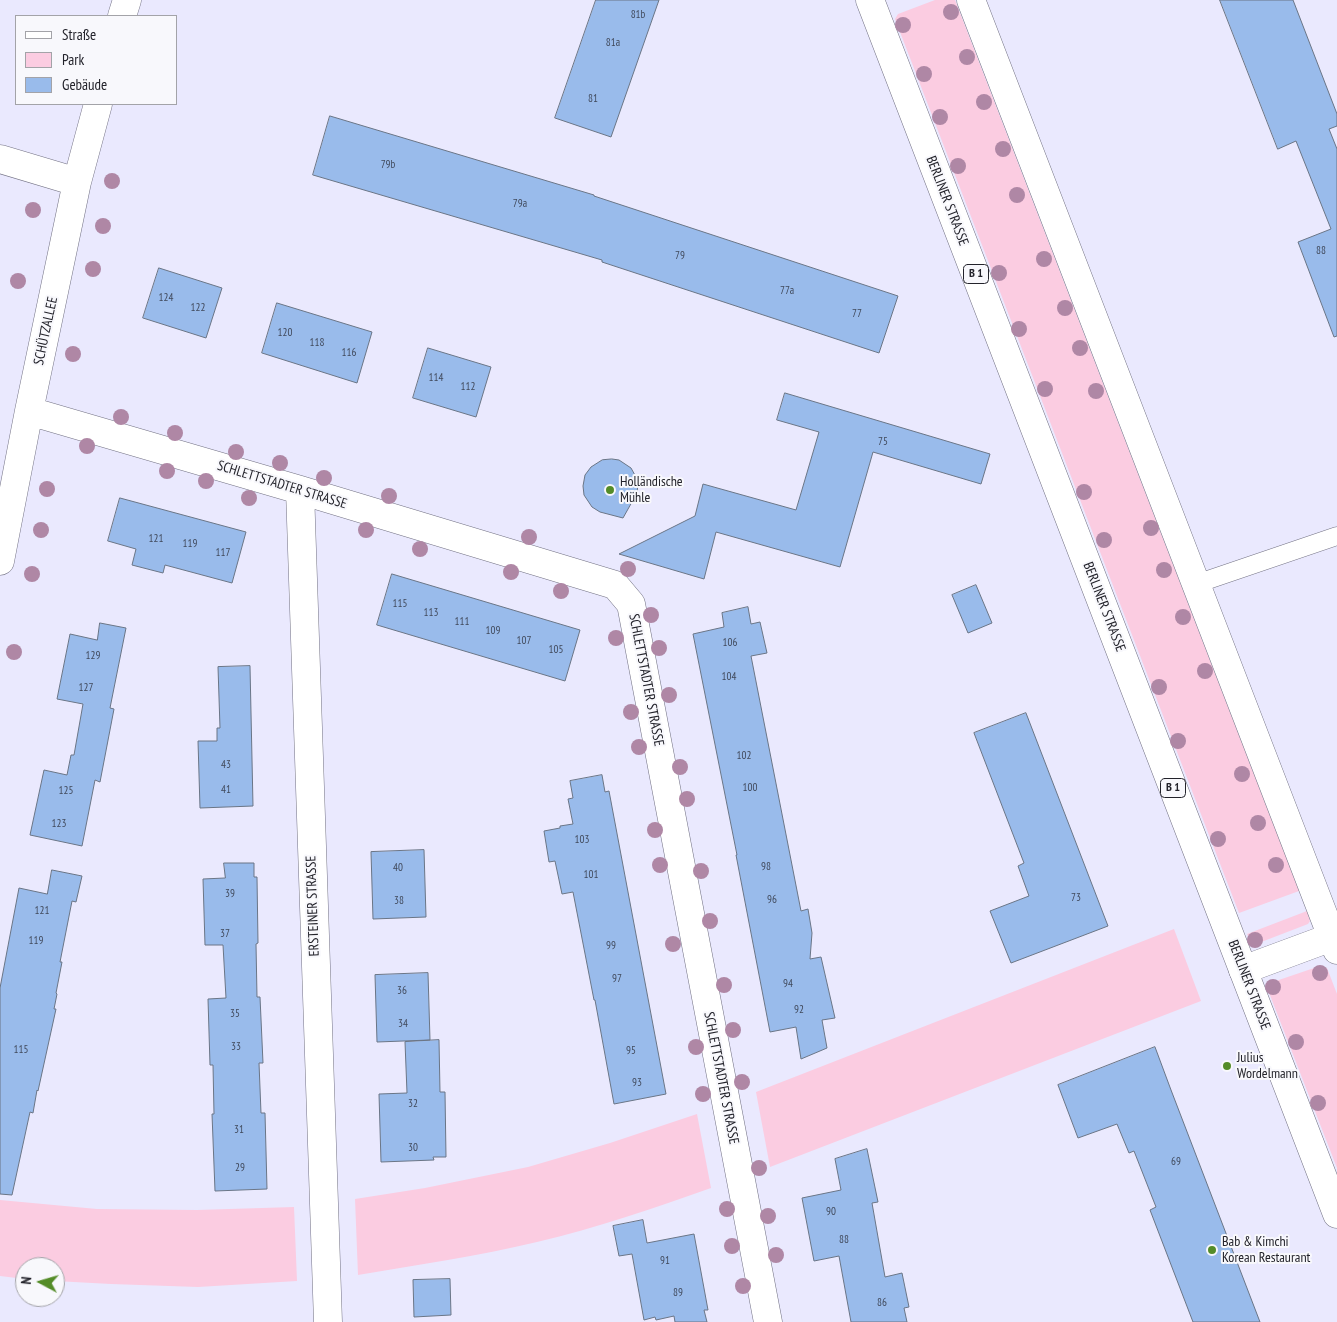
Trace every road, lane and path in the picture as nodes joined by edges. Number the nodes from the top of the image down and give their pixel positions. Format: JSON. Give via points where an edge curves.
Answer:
{"nodes":[{"id":1,"x":127,"y":0,"type":"edge"},
{"id":2,"x":870,"y":0,"type":"edge"},
{"id":3,"x":971,"y":0,"type":"edge"},
{"id":4,"x":122,"y":15,"type":"edge"},
{"id":5,"x":98,"y":105,"type":"edge"},
{"id":6,"x":0,"y":159,"type":"edge"},
{"id":7,"x":77,"y":182,"type":"junction"},
{"id":8,"x":29,"y":411,"type":"junction"},
{"id":9,"x":300,"y":490,"type":"junction"},
{"id":10,"x":1337,"y":536,"type":"edge"},
{"id":11,"x":0,"y":560,"type":"edge"},
{"id":12,"x":1196,"y":584,"type":"junction"},
{"id":13,"x":1334,"y":944,"type":"edge"},
{"id":14,"x":1243,"y":970,"type":"junction"},
{"id":15,"x":1337,"y":1214,"type":"edge"},
{"id":16,"x":328,"y":1322,"type":"edge"},
{"id":17,"x":768,"y":1322,"type":"edge"}],
"edges":[{"from":1,"to":4,"type":"street"},
{"from":2,"to":14,"type":"street","name":"BERLINER STRASSE","number":"B 1"},
{"from":3,"to":12,"type":"street"},
{"from":5,"to":7,"type":"street","name":"SCHÜTZALLEE"},
{"from":6,"to":7,"type":"street"},
{"from":7,"to":8,"type":"street","name":"SCHÜTZALLEE"},
{"from":8,"to":9,"type":"street","name":"SCHLETTSTADTER STRASSE"},
{"from":8,"to":11,"type":"street","name":"SCHÜTZALLEE"},
{"from":9,"to":16,"type":"street","name":"ERSTEINER STRASSE"},
{"from":9,"to":17,"type":"street","name":"SCHLETTSTADTER STRASSE","via":[[615,585],[631,604]]},
{"from":10,"to":12,"type":"lane"},
{"from":12,"to":13,"type":"street"},
{"from":13,"to":14,"type":"street"},
{"from":14,"to":15,"type":"street","name":"BERLINER STRASSE","number":"B 1"}]}
